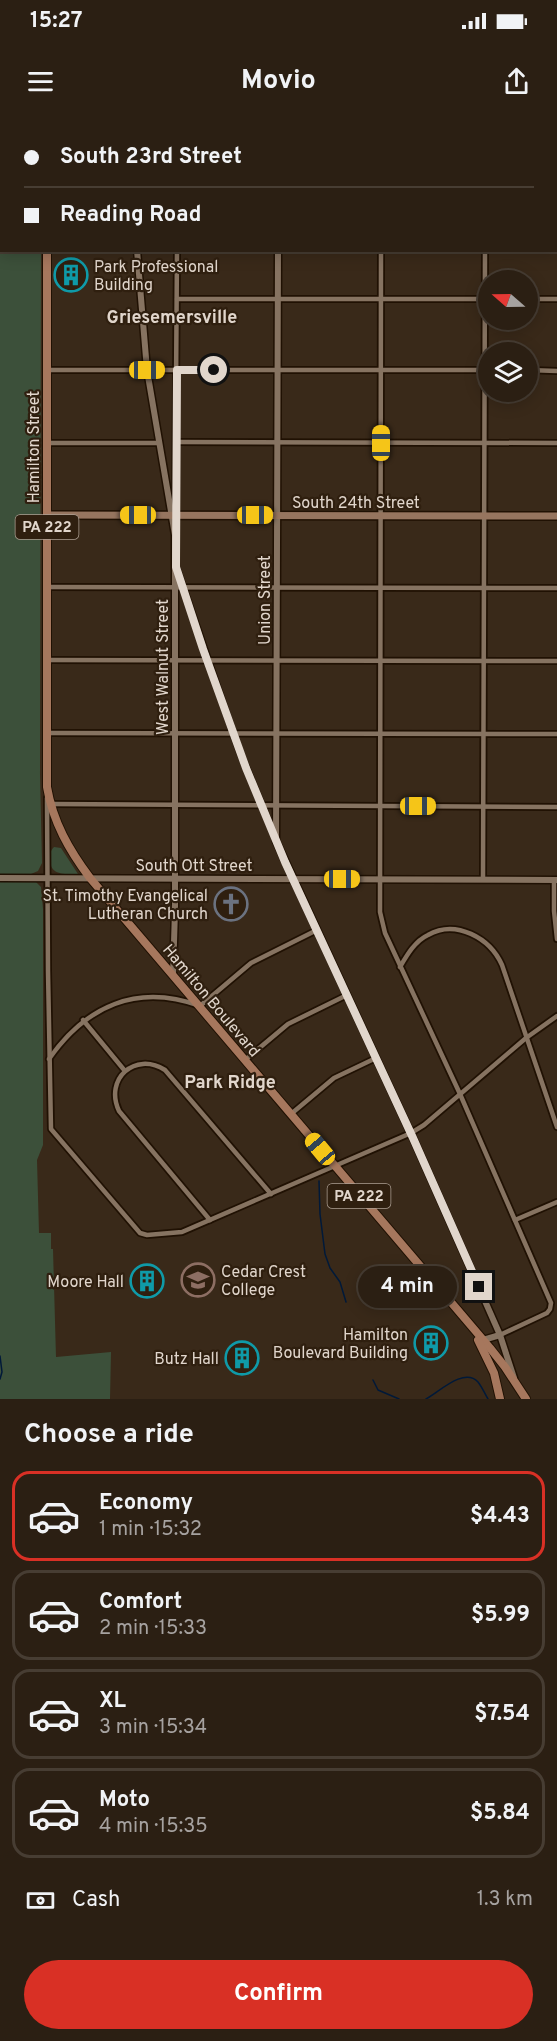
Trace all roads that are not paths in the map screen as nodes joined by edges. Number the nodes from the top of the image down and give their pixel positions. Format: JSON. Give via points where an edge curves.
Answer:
{"nodes":[{"id":1,"x":47,"y":252,"type":"edge"},
{"id":2,"x":138,"y":252,"type":"edge"},
{"id":3,"x":177,"y":252,"type":"edge"},
{"id":4,"x":278,"y":252,"type":"edge"},
{"id":5,"x":381,"y":252,"type":"edge"},
{"id":6,"x":485,"y":252,"type":"edge"},
{"id":7,"x":486,"y":270,"type":"edge"},
{"id":8,"x":177,"y":299,"type":"junction"},
{"id":9,"x":278,"y":299,"type":"junction"},
{"id":10,"x":381,"y":299,"type":"junction"},
{"id":11,"x":478,"y":299,"type":"edge"},
{"id":12,"x":538,"y":299,"type":"edge"},
{"id":13,"x":557,"y":299,"type":"edge"},
{"id":14,"x":47,"y":369,"type":"junction"},
{"id":15,"x":147,"y":370,"type":"junction"},
{"id":16,"x":177,"y":370,"type":"junction"},
{"id":17,"x":277,"y":370,"type":"junction"},
{"id":18,"x":381,"y":370,"type":"junction"},
{"id":19,"x":478,"y":370,"type":"edge"},
{"id":20,"x":538,"y":370,"type":"edge"},
{"id":21,"x":557,"y":370,"type":"edge"},
{"id":22,"x":486,"y":402,"type":"edge"},
{"id":23,"x":47,"y":442,"type":"junction"},
{"id":24,"x":159,"y":442,"type":"junction"},
{"id":25,"x":176,"y":442,"type":"junction"},
{"id":26,"x":484,"y":442,"type":"junction"},
{"id":27,"x":277,"y":443,"type":"junction"},
{"id":28,"x":381,"y":443,"type":"junction"},
{"id":29,"x":557,"y":443,"type":"edge"},
{"id":30,"x":47,"y":515,"type":"junction"},
{"id":31,"x":174,"y":515,"type":"junction"},
{"id":32,"x":277,"y":515,"type":"junction"},
{"id":33,"x":381,"y":515,"type":"junction"},
{"id":34,"x":484,"y":515,"type":"junction"},
{"id":35,"x":557,"y":516,"type":"edge"},
{"id":36,"x":47,"y":587,"type":"junction"},
{"id":37,"x":179,"y":588,"type":"junction"},
{"id":38,"x":277,"y":588,"type":"junction"},
{"id":39,"x":381,"y":588,"type":"junction"},
{"id":40,"x":484,"y":588,"type":"junction"},
{"id":41,"x":557,"y":588,"type":"edge"},
{"id":42,"x":47,"y":660,"type":"junction"},
{"id":43,"x":176,"y":660,"type":"junction"},
{"id":44,"x":207,"y":660,"type":"junction"},
{"id":45,"x":277,"y":660,"type":"junction"},
{"id":46,"x":381,"y":660,"type":"junction"},
{"id":47,"x":484,"y":661,"type":"junction"},
{"id":48,"x":557,"y":661,"type":"edge"},
{"id":49,"x":46,"y":733,"type":"junction"},
{"id":50,"x":175,"y":733,"type":"junction"},
{"id":51,"x":233,"y":733,"type":"junction"},
{"id":52,"x":277,"y":733,"type":"junction"},
{"id":53,"x":380,"y":733,"type":"junction"},
{"id":54,"x":483,"y":733,"type":"junction"},
{"id":55,"x":557,"y":734,"type":"edge"},
{"id":56,"x":47,"y":787,"type":"junction"},
{"id":57,"x":50,"y":804,"type":"junction"},
{"id":58,"x":175,"y":805,"type":"junction"},
{"id":59,"x":261,"y":805,"type":"junction"},
{"id":60,"x":277,"y":805,"type":"junction"},
{"id":61,"x":380,"y":806,"type":"junction"},
{"id":62,"x":483,"y":806,"type":"junction"},
{"id":63,"x":557,"y":807,"type":"edge"},
{"id":64,"x":276,"y":841,"type":"junction"},
{"id":65,"x":0,"y":878,"type":"edge"},
{"id":66,"x":46,"y":878,"type":"junction"},
{"id":67,"x":90,"y":878,"type":"junction"},
{"id":68,"x":175,"y":878,"type":"junction"},
{"id":69,"x":293,"y":879,"type":"junction"},
{"id":70,"x":380,"y":879,"type":"junction"},
{"id":71,"x":483,"y":879,"type":"junction"},
{"id":72,"x":556,"y":880,"type":"edge"},
{"id":73,"x":317,"y":930,"type":"junction"},
{"id":74,"x":557,"y":939,"type":"edge"},
{"id":75,"x":400,"y":967,"type":"junction"},
{"id":76,"x":173,"y":975,"type":"junction"},
{"id":77,"x":347,"y":995,"type":"junction"},
{"id":78,"x":200,"y":1006,"type":"junction"},
{"id":79,"x":557,"y":1016,"type":"edge"},
{"id":80,"x":83,"y":1020,"type":"junction"},
{"id":81,"x":526,"y":1038,"type":"junction"},
{"id":82,"x":376,"y":1058,"type":"junction"},
{"id":83,"x":49,"y":1059,"type":"junction"},
{"id":84,"x":245,"y":1060,"type":"junction"},
{"id":85,"x":125,"y":1071,"type":"junction"},
{"id":86,"x":460,"y":1094,"type":"junction"},
{"id":87,"x":291,"y":1114,"type":"junction"},
{"id":88,"x":557,"y":1127,"type":"edge"},
{"id":89,"x":411,"y":1133,"type":"junction"},
{"id":90,"x":335,"y":1166,"type":"junction"},
{"id":91,"x":272,"y":1194,"type":"junction"},
{"id":92,"x":557,"y":1202,"type":"edge"},
{"id":93,"x":210,"y":1220,"type":"junction"},
{"id":94,"x":515,"y":1220,"type":"junction"},
{"id":95,"x":473,"y":1331,"type":"junction"},
{"id":96,"x":500,"y":1335,"type":"junction"},
{"id":97,"x":483,"y":1340,"type":"junction"},
{"id":98,"x":516,"y":1384,"type":"junction"},
{"id":99,"x":500,"y":1399,"type":"edge"},
{"id":100,"x":525,"y":1399,"type":"edge"}],
"edges":[{"from":1,"to":14,"type":"main road","name":"Hamilton Street","number":"PA 222"},
{"from":2,"to":15,"type":"street","name":"West Walnut Street"},
{"from":3,"to":8,"type":"street"},
{"from":4,"to":9,"type":"street","name":"Union Street"},
{"from":5,"to":10,"type":"street"},
{"from":6,"to":7,"type":"street"},
{"from":8,"to":9,"type":"street"},
{"from":8,"to":16,"type":"street"},
{"from":9,"to":10,"type":"street"},
{"from":9,"to":17,"type":"street","name":"Union Street"},
{"from":10,"to":11,"type":"street"},
{"from":10,"to":18,"type":"street"},
{"from":12,"to":13,"type":"street"},
{"from":14,"to":15,"type":"street"},
{"from":14,"to":23,"type":"main road","name":"Hamilton Street","number":"PA 222"},
{"from":15,"to":16,"type":"street"},
{"from":15,"to":24,"type":"street","name":"West Walnut Street"},
{"from":16,"to":17,"type":"street"},
{"from":16,"to":25,"type":"street"},
{"from":17,"to":18,"type":"street"},
{"from":17,"to":27,"type":"street","name":"Union Street"},
{"from":18,"to":19,"type":"street"},
{"from":18,"to":28,"type":"street"},
{"from":20,"to":21,"type":"street"},
{"from":22,"to":26,"type":"street"},
{"from":23,"to":24,"type":"street"},
{"from":23,"to":30,"type":"main road","name":"Hamilton Street","number":"PA 222"},
{"from":24,"to":31,"type":"street","name":"West Walnut Street"},
{"from":25,"to":27,"type":"street"},
{"from":25,"to":31,"type":"street"},
{"from":26,"to":28,"type":"street"},
{"from":26,"to":29,"type":"street"},
{"from":26,"to":34,"type":"street"},
{"from":27,"to":28,"type":"street"},
{"from":27,"to":32,"type":"street","name":"Union Street"},
{"from":28,"to":33,"type":"street"},
{"from":30,"to":31,"type":"main road","name":"South 24th Street"},
{"from":30,"to":36,"type":"main road","name":"Hamilton Street","number":"PA 222"},
{"from":31,"to":32,"type":"main road","name":"South 24th Street"},
{"from":31,"to":37,"type":"street","name":"West Walnut Street"},
{"from":32,"to":33,"type":"main road","name":"South 24th Street"},
{"from":32,"to":38,"type":"street","name":"Union Street"},
{"from":33,"to":34,"type":"main road","name":"South 24th Street"},
{"from":33,"to":39,"type":"street"},
{"from":34,"to":35,"type":"main road","name":"South 24th Street"},
{"from":34,"to":40,"type":"street"},
{"from":36,"to":37,"type":"street"},
{"from":36,"to":42,"type":"main road","name":"Hamilton Street","number":"PA 222"},
{"from":37,"to":38,"type":"street"},
{"from":37,"to":43,"type":"street","name":"West Walnut Street"},
{"from":37,"to":44,"type":"street"},
{"from":38,"to":39,"type":"street"},
{"from":38,"to":45,"type":"street","name":"Union Street"},
{"from":39,"to":40,"type":"street"},
{"from":39,"to":46,"type":"street"},
{"from":40,"to":41,"type":"street"},
{"from":40,"to":47,"type":"street"},
{"from":42,"to":43,"type":"street"},
{"from":42,"to":49,"type":"main road","name":"Hamilton Street","number":"PA 222"},
{"from":43,"to":44,"type":"street"},
{"from":43,"to":50,"type":"street","name":"West Walnut Street"},
{"from":44,"to":45,"type":"street"},
{"from":44,"to":51,"type":"street"},
{"from":45,"to":46,"type":"street"},
{"from":45,"to":52,"type":"street","name":"Union Street"},
{"from":46,"to":47,"type":"street"},
{"from":46,"to":53,"type":"street"},
{"from":47,"to":48,"type":"street"},
{"from":47,"to":54,"type":"street"},
{"from":49,"to":50,"type":"street"},
{"from":49,"to":56,"type":"main road","name":"Hamilton Street","number":"PA 222"},
{"from":50,"to":51,"type":"street"},
{"from":50,"to":58,"type":"street","name":"West Walnut Street"},
{"from":51,"to":52,"type":"street"},
{"from":51,"to":59,"type":"street"},
{"from":52,"to":53,"type":"street"},
{"from":52,"to":60,"type":"street","name":"Union Street"},
{"from":53,"to":54,"type":"street"},
{"from":53,"to":61,"type":"street"},
{"from":54,"to":55,"type":"street"},
{"from":54,"to":62,"type":"street"},
{"from":56,"to":57,"type":"main road","name":"Hamilton Street","number":"PA 222"},
{"from":56,"to":66,"type":"street","name":"Hamilton Street"},
{"from":57,"to":58,"type":"street"},
{"from":57,"to":67,"type":"main road","name":"Hamilton Boulevard","number":"PA 222","via":[[66,842]]},
{"from":58,"to":59,"type":"street"},
{"from":58,"to":68,"type":"street","name":"West Walnut Street"},
{"from":59,"to":60,"type":"street"},
{"from":59,"to":64,"type":"street"},
{"from":60,"to":61,"type":"street"},
{"from":60,"to":64,"type":"street","name":"Union Street"},
{"from":61,"to":62,"type":"street"},
{"from":61,"to":70,"type":"street"},
{"from":62,"to":63,"type":"street"},
{"from":62,"to":71,"type":"street"},
{"from":64,"to":69,"type":"street"},
{"from":65,"to":66,"type":"street","name":"South Ott Street"},
{"from":66,"to":67,"type":"street","name":"South Ott Street"},
{"from":66,"to":83,"type":"street","name":"Hamilton Street"},
{"from":67,"to":68,"type":"street","name":"South Ott Street"},
{"from":67,"to":76,"type":"main road","name":"Hamilton Boulevard","number":"PA 222"},
{"from":68,"to":69,"type":"street","name":"South Ott Street"},
{"from":68,"to":76,"type":"street","name":"West Walnut Street"},
{"from":69,"to":70,"type":"street","name":"South Ott Street"},
{"from":69,"to":73,"type":"street"},
{"from":70,"to":71,"type":"street","name":"South Ott Street"},
{"from":70,"to":75,"type":"street","via":[[382,922]]},
{"from":71,"to":72,"type":"street","name":"South Ott Street"},
{"from":72,"to":74,"type":"street"},
{"from":73,"to":77,"type":"street"},
{"from":73,"to":78,"type":"street","via":[[251,963]]},
{"from":75,"to":81,"type":"street","via":[[414,946],[435,932],[460,930],[482,940],[502,965]]},
{"from":75,"to":86,"type":"street"},
{"from":76,"to":78,"type":"main road","name":"Hamilton Boulevard","number":"PA 222"},
{"from":77,"to":82,"type":"street"},
{"from":77,"to":84,"type":"street","via":[[288,1023]]},
{"from":78,"to":80,"type":"street","via":[[171,998],[137,998],[112,1004]]},
{"from":78,"to":84,"type":"main road","name":"Hamilton Boulevard","number":"PA 222"},
{"from":79,"to":81,"type":"street"},
{"from":80,"to":83,"type":"street"},
{"from":80,"to":85,"type":"street"},
{"from":81,"to":86,"type":"street"},
{"from":81,"to":88,"type":"street"},
{"from":82,"to":87,"type":"street","via":[[334,1078]]},
{"from":82,"to":89,"type":"street"},
{"from":83,"to":93,"type":"street","name":"Hamilton Street","via":[[51,1129],[140,1233],[178,1234]]},
{"from":84,"to":87,"type":"main road","name":"Hamilton Boulevard","number":"PA 222"},
{"from":85,"to":91,"type":"street","via":[[147,1063],[165,1070]]},
{"from":85,"to":93,"type":"street","via":[[115,1093],[119,1111]]},
{"from":86,"to":89,"type":"street"},
{"from":86,"to":94,"type":"street"},
{"from":87,"to":90,"type":"main road","name":"Hamilton Boulevard","number":"PA 222"},
{"from":89,"to":90,"type":"street"},
{"from":89,"to":96,"type":"street"},
{"from":90,"to":91,"type":"street"},
{"from":90,"to":95,"type":"main road","name":"Hamilton Boulevard","number":"PA 222"},
{"from":91,"to":93,"type":"street"},
{"from":92,"to":94,"type":"street"},
{"from":94,"to":96,"type":"street","via":[[551,1303],[547,1313]]},
{"from":95,"to":97,"type":"main road","name":"Hamilton Boulevard","number":"PA 222"},
{"from":95,"to":99,"type":"main road","number":"PA 222","via":[[494,1373]]},
{"from":96,"to":97,"type":"street"},
{"from":96,"to":98,"type":"street"},
{"from":97,"to":98,"type":"main road","name":"Hamilton Boulevard","number":"PA 222"},
{"from":98,"to":100,"type":"main road","name":"Hamilton Boulevard","number":"PA 222"}]}
